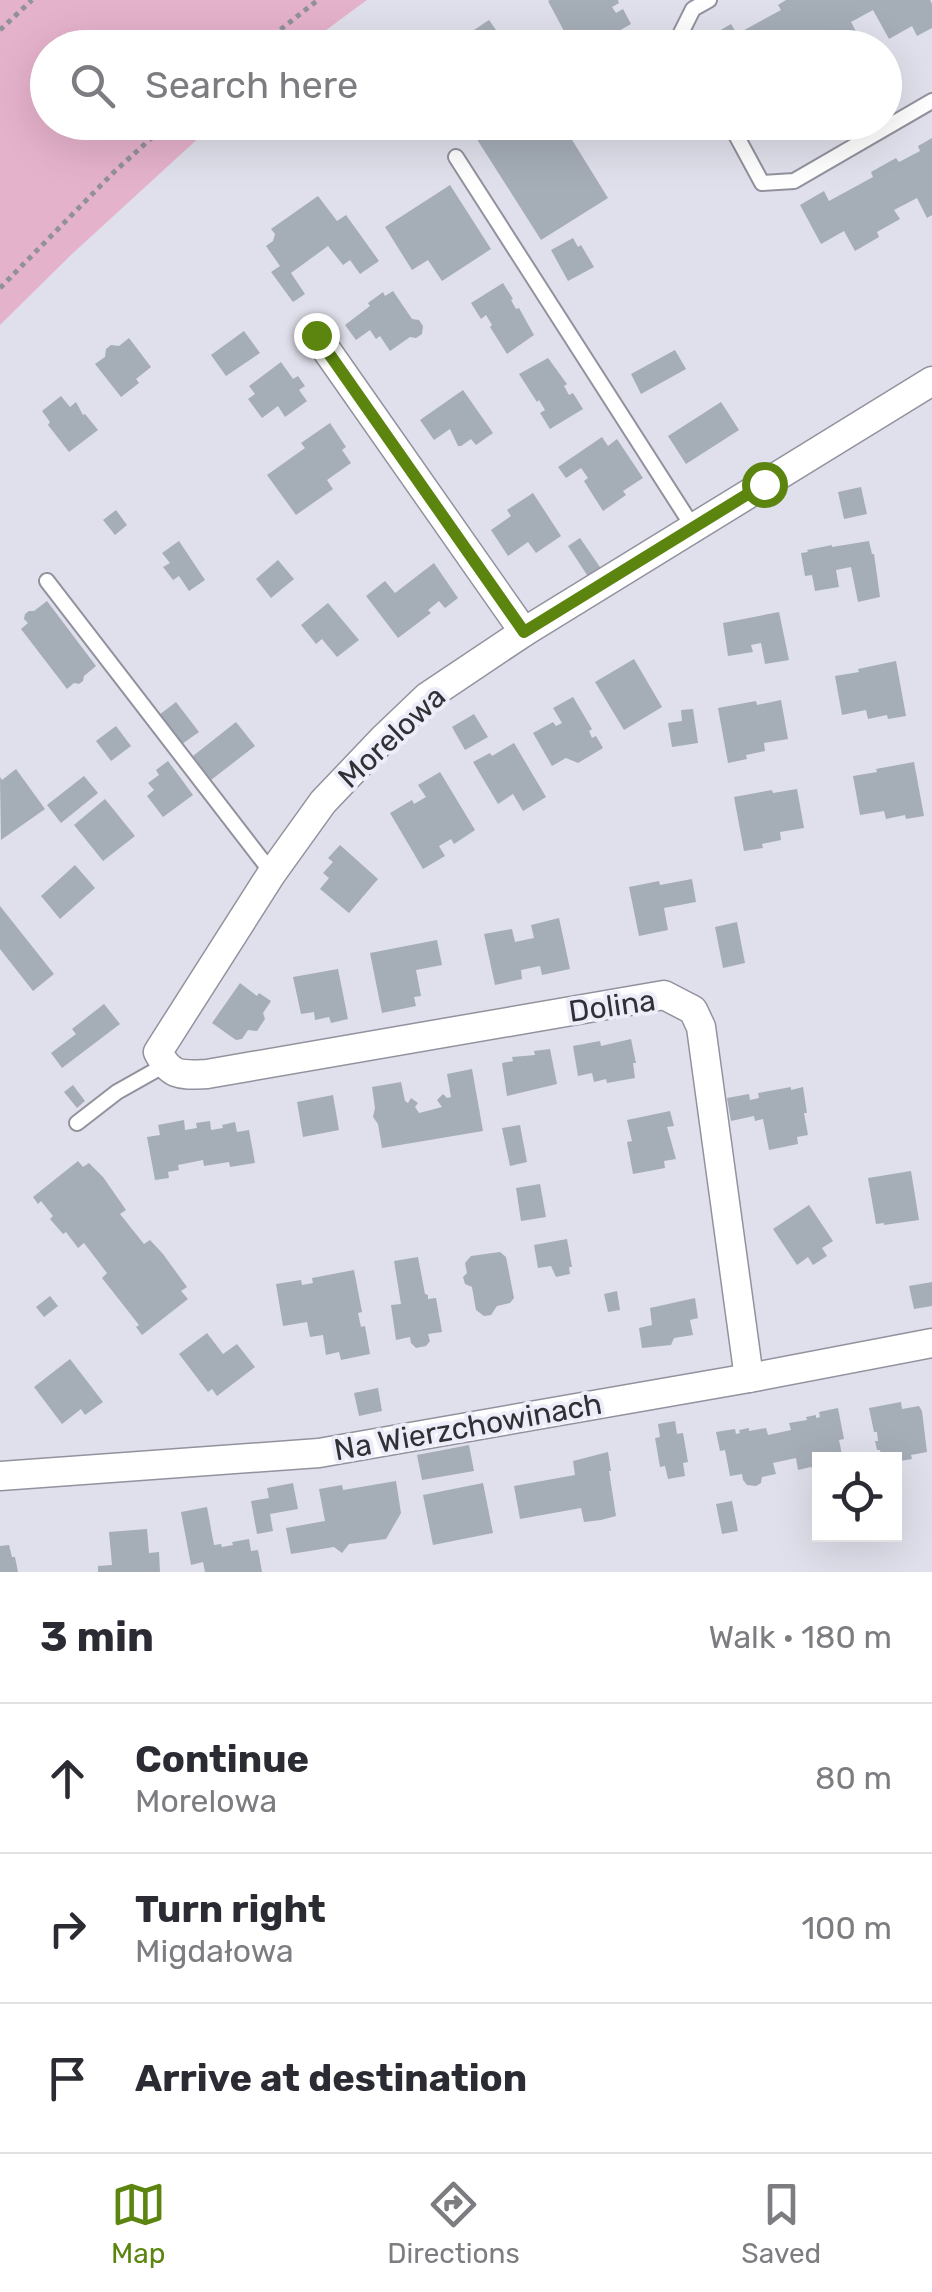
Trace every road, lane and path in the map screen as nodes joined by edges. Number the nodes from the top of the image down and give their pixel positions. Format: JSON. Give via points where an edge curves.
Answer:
{"nodes":[{"id":1,"x":32,"y":0,"type":"edge"},
{"id":2,"x":318,"y":0,"type":"edge"},
{"id":3,"x":709,"y":0,"type":"edge"},
{"id":4,"x":0,"y":30,"type":"edge"},
{"id":5,"x":280,"y":30,"type":"edge"},
{"id":6,"x":682,"y":30,"type":"edge"},
{"id":7,"x":932,"y":101,"type":"edge"},
{"id":8,"x":902,"y":118,"type":"edge"},
{"id":9,"x":149,"y":140,"type":"edge"},
{"id":10,"x":739,"y":140,"type":"edge"},
{"id":11,"x":865,"y":140,"type":"edge"},
{"id":12,"x":456,"y":157,"type":"dead end"},
{"id":13,"x":0,"y":288,"type":"edge"},
{"id":14,"x":316,"y":335,"type":"dead end"},
{"id":15,"x":932,"y":381,"type":"edge"},
{"id":16,"x":694,"y":527,"type":"junction"},
{"id":17,"x":47,"y":581,"type":"dead end"},
{"id":18,"x":524,"y":632,"type":"junction"},
{"id":19,"x":272,"y":874,"type":"junction"},
{"id":20,"x":165,"y":1065,"type":"junction"},
{"id":21,"x":77,"y":1123,"type":"dead end"},
{"id":22,"x":932,"y":1343,"type":"edge"},
{"id":23,"x":749,"y":1378,"type":"junction"},
{"id":24,"x":0,"y":1476,"type":"edge"}],
"edges":[{"from":1,"to":4,"type":"path"},
{"from":2,"to":5,"type":"path"},
{"from":3,"to":6,"type":"lane","via":[[692,9]]},
{"from":7,"to":8,"type":"lane"},
{"from":9,"to":13,"type":"path"},
{"from":10,"to":11,"type":"lane","via":[[762,183],[794,181]]},
{"from":12,"to":16,"type":"lane"},
{"from":14,"to":18,"type":"street"},
{"from":15,"to":16,"type":"street","name":"Morelowa"},
{"from":16,"to":18,"type":"street","name":"Morelowa"},
{"from":17,"to":19,"type":"lane"},
{"from":18,"to":19,"type":"street","name":"Morelowa","via":[[404,718],[324,802]]},
{"from":19,"to":20,"type":"street","name":"Morelowa","via":[[158,1052]]},
{"from":20,"to":21,"type":"lane"},
{"from":20,"to":23,"type":"street","name":"Dolina","via":[[180,1076],[207,1074],[664,995],[693,1010],[701,1027]]},
{"from":22,"to":23,"type":"street","name":"Na Wierzchowinach"},
{"from":23,"to":24,"type":"street","name":"Na Wierzchowinach","via":[[319,1453]]}]}
